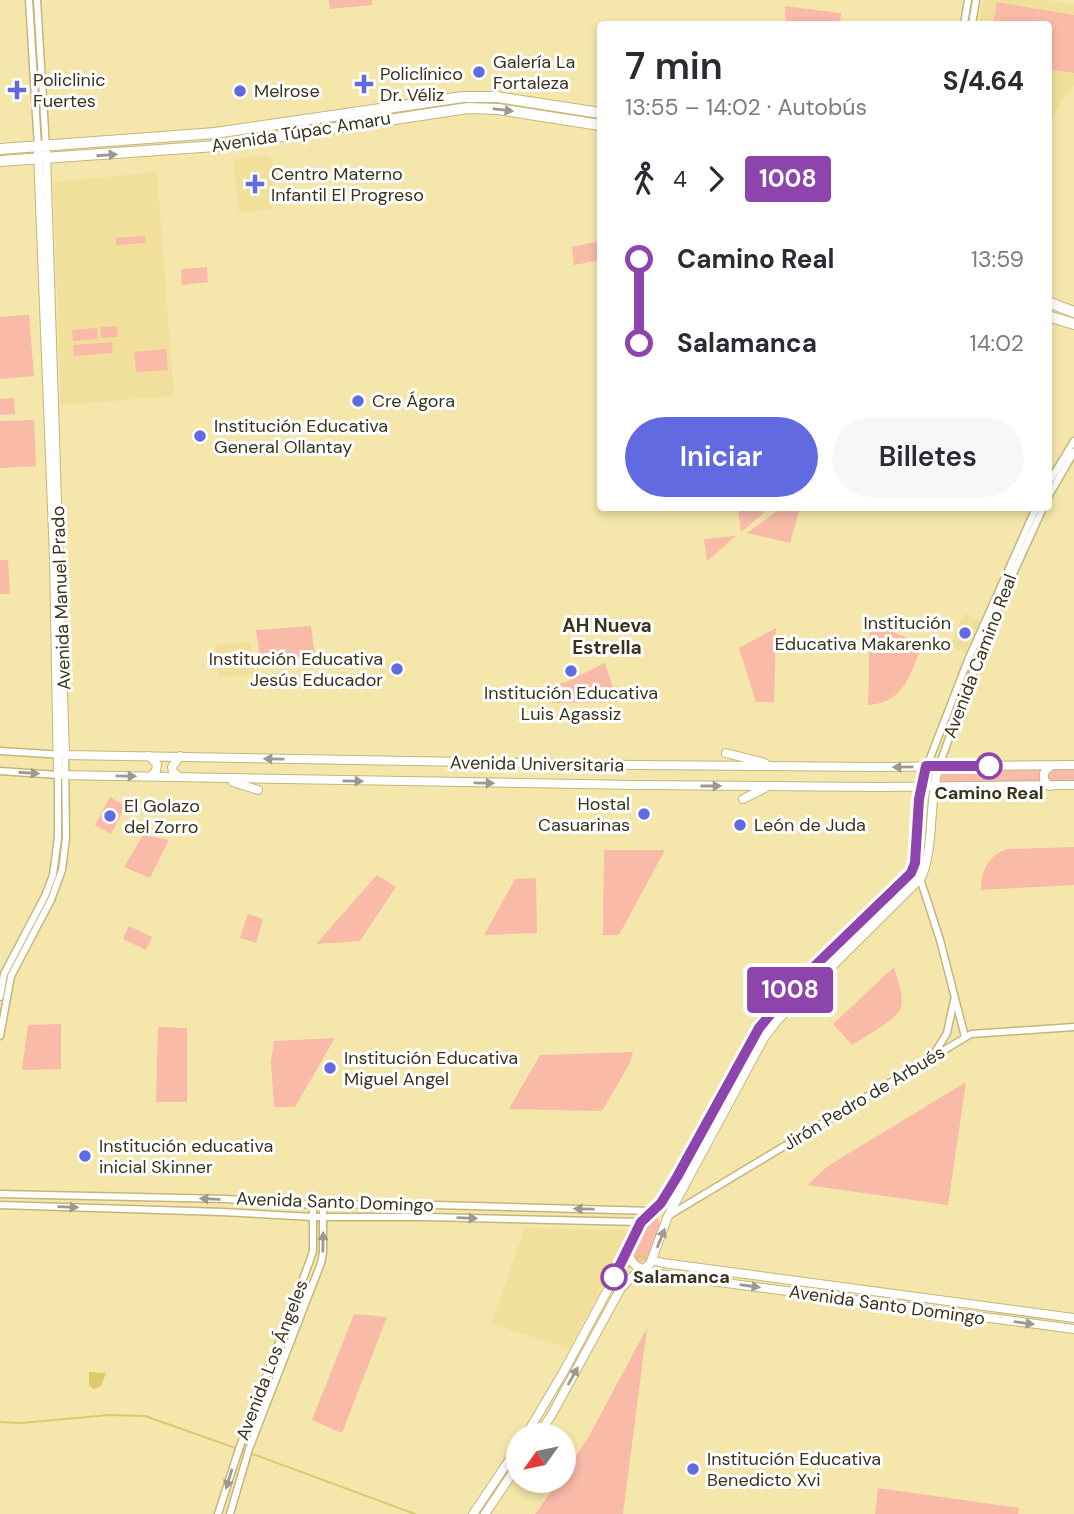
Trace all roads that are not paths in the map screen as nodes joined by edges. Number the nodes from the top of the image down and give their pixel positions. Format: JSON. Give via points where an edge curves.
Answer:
{"nodes":[{"id":1,"x":29,"y":0,"type":"edge"},
{"id":2,"x":37,"y":0,"type":"edge"},
{"id":3,"x":968,"y":0,"type":"edge"},
{"id":4,"x":976,"y":0,"type":"edge"},
{"id":5,"x":964,"y":21,"type":"edge"},
{"id":6,"x":972,"y":21,"type":"edge"},
{"id":7,"x":597,"y":113,"type":"edge"},
{"id":8,"x":597,"y":125,"type":"edge"},
{"id":9,"x":42,"y":147,"type":"junction"},
{"id":10,"x":0,"y":149,"type":"edge"},
{"id":11,"x":43,"y":159,"type":"junction"},
{"id":12,"x":0,"y":161,"type":"edge"},
{"id":13,"x":1052,"y":303,"type":"edge"},
{"id":14,"x":1074,"y":312,"type":"edge"},
{"id":15,"x":1052,"y":317,"type":"edge"},
{"id":16,"x":1074,"y":324,"type":"edge"},
{"id":17,"x":1074,"y":441,"type":"edge"},
{"id":18,"x":1074,"y":452,"type":"edge"},
{"id":19,"x":1052,"y":477,"type":"edge"},
{"id":20,"x":1052,"y":490,"type":"edge"},
{"id":21,"x":1035,"y":511,"type":"edge"},
{"id":22,"x":1042,"y":511,"type":"edge"},
{"id":23,"x":0,"y":750,"type":"edge"},
{"id":24,"x":726,"y":753,"type":"dead end"},
{"id":25,"x":62,"y":755,"type":"junction"},
{"id":26,"x":149,"y":756,"type":"junction"},
{"id":27,"x":180,"y":756,"type":"junction"},
{"id":28,"x":1074,"y":765,"type":"edge"},
{"id":29,"x":778,"y":766,"type":"junction"},
{"id":30,"x":926,"y":766,"type":"junction"},
{"id":31,"x":939,"y":766,"type":"junction"},
{"id":32,"x":1021,"y":766,"type":"junction"},
{"id":33,"x":1051,"y":766,"type":"junction"},
{"id":34,"x":806,"y":767,"type":"junction"},
{"id":35,"x":835,"y":767,"type":"junction"},
{"id":36,"x":0,"y":771,"type":"edge"},
{"id":37,"x":62,"y":775,"type":"junction"},
{"id":38,"x":151,"y":776,"type":"junction"},
{"id":39,"x":179,"y":777,"type":"junction"},
{"id":40,"x":220,"y":778,"type":"junction"},
{"id":41,"x":1074,"y":785,"type":"edge"},
{"id":42,"x":769,"y":786,"type":"junction"},
{"id":43,"x":808,"y":786,"type":"junction"},
{"id":44,"x":921,"y":786,"type":"junction"},
{"id":45,"x":933,"y":786,"type":"junction"},
{"id":46,"x":1022,"y":786,"type":"junction"},
{"id":47,"x":1050,"y":786,"type":"junction"},
{"id":48,"x":836,"y":787,"type":"junction"},
{"id":49,"x":258,"y":790,"type":"dead end"},
{"id":50,"x":743,"y":799,"type":"dead end"},
{"id":51,"x":915,"y":863,"type":"junction"},
{"id":52,"x":921,"y":877,"type":"junction"},
{"id":53,"x":954,"y":993,"type":"junction"},
{"id":54,"x":0,"y":997,"type":"edge"},
{"id":55,"x":1074,"y":1027,"type":"edge"},
{"id":56,"x":0,"y":1036,"type":"edge"},
{"id":57,"x":965,"y":1037,"type":"junction"},
{"id":58,"x":933,"y":1056,"type":"junction"},
{"id":59,"x":0,"y":1194,"type":"edge"},
{"id":60,"x":0,"y":1205,"type":"edge"},
{"id":61,"x":313,"y":1205,"type":"junction"},
{"id":62,"x":323,"y":1205,"type":"junction"},
{"id":63,"x":652,"y":1211,"type":"junction"},
{"id":64,"x":668,"y":1216,"type":"junction"},
{"id":65,"x":313,"y":1217,"type":"junction"},
{"id":66,"x":323,"y":1217,"type":"junction"},
{"id":67,"x":641,"y":1222,"type":"junction"},
{"id":68,"x":628,"y":1252,"type":"junction"},
{"id":69,"x":652,"y":1260,"type":"junction"},
{"id":70,"x":644,"y":1269,"type":"junction"},
{"id":71,"x":1074,"y":1318,"type":"edge"},
{"id":72,"x":1074,"y":1329,"type":"edge"},
{"id":73,"x":534,"y":1423,"type":"edge"},
{"id":74,"x":545,"y":1423,"type":"edge"},
{"id":75,"x":506,"y":1465,"type":"edge"},
{"id":76,"x":506,"y":1483,"type":"edge"},
{"id":77,"x":218,"y":1514,"type":"edge"},
{"id":78,"x":230,"y":1514,"type":"edge"},
{"id":79,"x":473,"y":1514,"type":"edge"},
{"id":80,"x":485,"y":1514,"type":"edge"}],
"edges":[{"from":1,"to":9,"type":"street"},
{"from":2,"to":9,"type":"street"},
{"from":3,"to":5,"type":"street"},
{"from":4,"to":6,"type":"street"},
{"from":7,"to":9,"type":"highway","name":"Avenida Túpac Amaru","via":[[497,96],[463,97],[215,133]]},
{"from":11,"to":8,"type":"highway","name":"Avenida Túpac Amaru","one_way":true,"via":[[216,146],[468,108]]},
{"from":9,"to":10,"type":"highway","name":"Avenida Túpac Amaru"},
{"from":9,"to":11,"type":"main road","name":"Avenida Manuel Prado"},
{"from":11,"to":12,"type":"highway","name":"Avenida Túpac Amaru"},
{"from":11,"to":25,"type":"main road","name":"Avenida Manuel Prado"},
{"from":13,"to":14,"type":"highway"},
{"from":15,"to":16,"type":"highway"},
{"from":17,"to":19,"type":"street"},
{"from":18,"to":20,"type":"street"},
{"from":21,"to":30,"type":"street","name":"Avenida Camino Real"},
{"from":22,"to":31,"type":"street","name":"Avenida Camino Real","via":[[992,620]]},
{"from":23,"to":25,"type":"street","name":"Avenida Universitaria"},
{"from":24,"to":29,"type":"main road"},
{"from":25,"to":26,"type":"main road","name":"Avenida Universitaria"},
{"from":25,"to":37,"type":"main road","name":"Avenida Manuel Prado"},
{"from":26,"to":27,"type":"main road","name":"Avenida Universitaria"},
{"from":26,"to":38,"type":"main road","via":[[157,764]]},
{"from":29,"to":27,"type":"main road","name":"Avenida Universitaria","one_way":true},
{"from":27,"to":39,"type":"main road","via":[[172,766]]},
{"from":28,"to":33,"type":"main road","name":"Avenida Universitaria"},
{"from":29,"to":34,"type":"main road","name":"Avenida Universitaria"},
{"from":30,"to":31,"type":"main road","name":"Avenida Universitaria"},
{"from":30,"to":35,"type":"main road","name":"Avenida Universitaria","one_way":true},
{"from":30,"to":44,"type":"main road","name":"Avenida Camino Real"},
{"from":31,"to":32,"type":"main road","name":"Avenida Universitaria"},
{"from":31,"to":45,"type":"main road","name":"Avenida Camino Real"},
{"from":32,"to":33,"type":"main road","name":"Avenida Universitaria"},
{"from":32,"to":46,"type":"main road","via":[[1028,776]]},
{"from":33,"to":47,"type":"main road","via":[[1043,775]]},
{"from":34,"to":35,"type":"main road","name":"Avenida Universitaria"},
{"from":34,"to":43,"type":"main road","via":[[814,778]]},
{"from":35,"to":48,"type":"main road","via":[[829,779]]},
{"from":36,"to":37,"type":"street","name":"Avenida Universitaria","one_way":true},
{"from":37,"to":38,"type":"main road","name":"Avenida Universitaria","one_way":true},
{"from":37,"to":54,"type":"street","name":"Avenida Manuel Prado","via":[[53,875],[4,974]]},
{"from":37,"to":56,"type":"street","name":"Avenida Manuel Prado","via":[[66,838],[62,870],[11,976]]},
{"from":38,"to":39,"type":"main road","name":"Avenida Universitaria"},
{"from":39,"to":40,"type":"main road","name":"Avenida Universitaria"},
{"from":40,"to":42,"type":"main road","name":"Avenida Universitaria","one_way":true},
{"from":40,"to":49,"type":"main road"},
{"from":41,"to":47,"type":"main road","name":"Avenida Universitaria"},
{"from":42,"to":43,"type":"main road","name":"Avenida Universitaria"},
{"from":42,"to":50,"type":"main road"},
{"from":43,"to":48,"type":"main road","name":"Avenida Universitaria"},
{"from":44,"to":45,"type":"main road","name":"Avenida Universitaria"},
{"from":44,"to":48,"type":"main road","name":"Avenida Universitaria"},
{"from":44,"to":51,"type":"main road","name":"Avenida Camino Real"},
{"from":45,"to":46,"type":"main road","name":"Avenida Universitaria"},
{"from":45,"to":52,"type":"main road","name":"Avenida Camino Real","via":[[927,862]]},
{"from":46,"to":47,"type":"main road","name":"Avenida Universitaria"},
{"from":51,"to":52,"type":"street"},
{"from":51,"to":63,"type":"main road","via":[[902,882],[792,988],[759,1028],[677,1177]]},
{"from":52,"to":53,"type":"street"},
{"from":52,"to":64,"type":"main road","via":[[764,1038]]},
{"from":53,"to":57,"type":"street"},
{"from":53,"to":58,"type":"street","via":[[947,1033]]},
{"from":55,"to":57,"type":"street","name":"Jirón Pedro de Arbués","via":[[979,1032]]},
{"from":57,"to":58,"type":"street","name":"Jirón Pedro de Arbués"},
{"from":58,"to":64,"type":"street","name":"Jirón Pedro de Arbués"},
{"from":61,"to":59,"type":"street","name":"Avenida Santo Domingo","one_way":true},
{"from":60,"to":65,"type":"street","name":"Avenida Santo Domingo","one_way":true},
{"from":61,"to":62,"type":"street","name":"Avenida Santo Domingo"},
{"from":61,"to":65,"type":"street","name":"Avenida Los Ángeles"},
{"from":63,"to":62,"type":"street","name":"Avenida Santo Domingo","one_way":true},
{"from":62,"to":66,"type":"street","name":"Avenida Los Ángeles"},
{"from":63,"to":64,"type":"main road","name":"Avenida Santo Domingo"},
{"from":63,"to":67,"type":"main road"},
{"from":69,"to":64,"type":"main road","one_way":true},
{"from":65,"to":66,"type":"street","name":"Avenida Santo Domingo"},
{"from":65,"to":77,"type":"street","name":"Avenida Los Ángeles","one_way":true,"via":[[313,1251]]},
{"from":66,"to":67,"type":"street","name":"Avenida Santo Domingo","one_way":true},
{"from":78,"to":66,"type":"street","name":"Avenida Los Ángeles","one_way":true,"via":[[249,1449],[321,1263]]},
{"from":67,"to":68,"type":"main road"},
{"from":68,"to":70,"type":"main road","via":[[631,1263]]},
{"from":68,"to":73,"type":"main road"},
{"from":69,"to":70,"type":"main road"},
{"from":69,"to":71,"type":"main road","name":"Avenida Santo Domingo"},
{"from":70,"to":72,"type":"main road","name":"Avenida Santo Domingo","one_way":true},
{"from":74,"to":70,"type":"main road","one_way":true,"via":[[621,1288]]},
{"from":75,"to":79,"type":"main road"},
{"from":76,"to":80,"type":"main road"}]}
